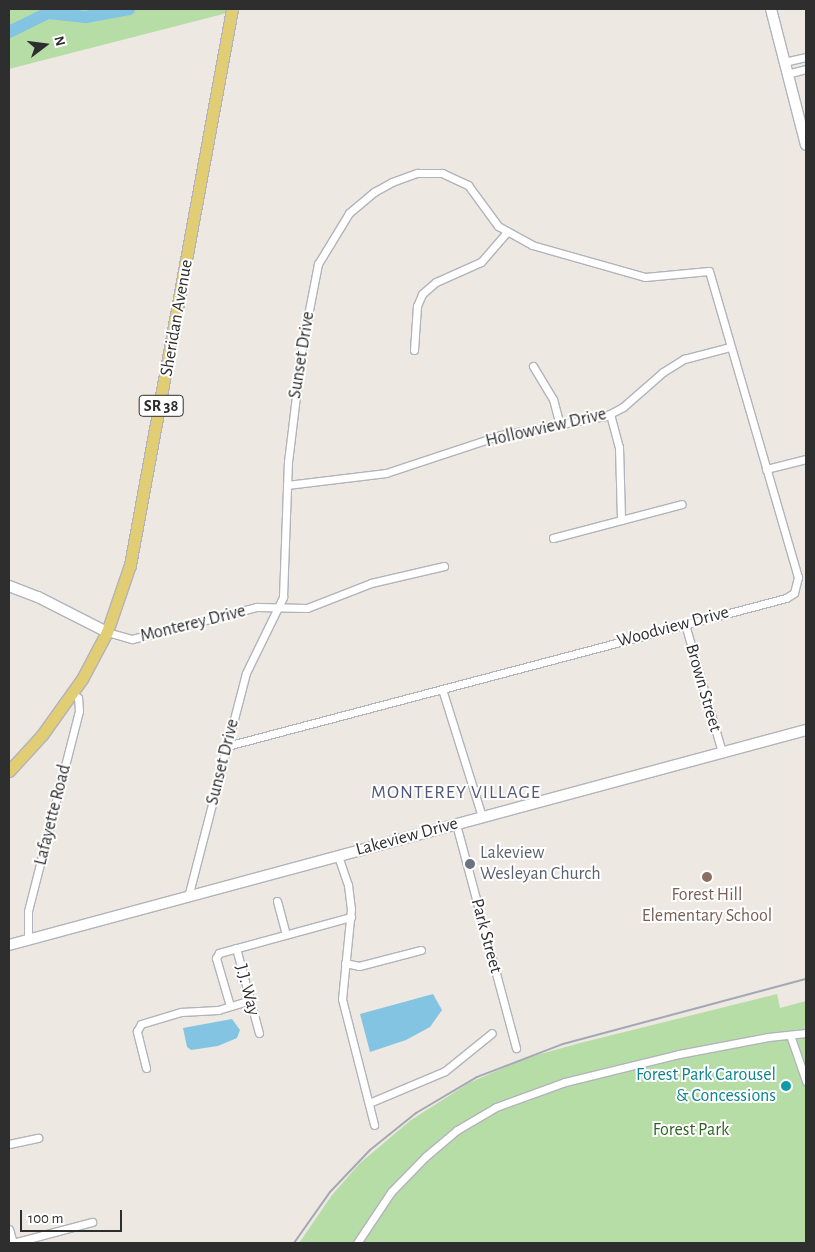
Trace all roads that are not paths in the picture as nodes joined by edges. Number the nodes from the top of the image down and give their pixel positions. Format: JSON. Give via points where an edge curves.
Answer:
{"nodes":[{"id":1,"x":232,"y":9,"type":"edge"},
{"id":2,"x":771,"y":9,"type":"edge"},
{"id":3,"x":806,"y":57,"type":"edge"},
{"id":4,"x":784,"y":62,"type":"junction"},
{"id":5,"x":806,"y":69,"type":"edge"},
{"id":6,"x":788,"y":74,"type":"junction"},
{"id":7,"x":806,"y":145,"type":"edge"},
{"id":8,"x":506,"y":232,"type":"junction"},
{"id":9,"x":709,"y":271,"type":"joint"},
{"id":10,"x":730,"y":346,"type":"junction"},
{"id":11,"x":414,"y":350,"type":"dead end"},
{"id":12,"x":533,"y":366,"type":"dead end"},
{"id":13,"x":610,"y":414,"type":"junction"},
{"id":14,"x":560,"y":424,"type":"junction"},
{"id":15,"x":806,"y":458,"type":"edge"},
{"id":16,"x":766,"y":469,"type":"junction"},
{"id":17,"x":287,"y":485,"type":"junction"},
{"id":18,"x":682,"y":504,"type":"dead end"},
{"id":19,"x":620,"y":520,"type":"junction"},
{"id":20,"x":553,"y":538,"type":"dead end"},
{"id":21,"x":444,"y":566,"type":"dead end"},
{"id":22,"x":9,"y":586,"type":"edge"},
{"id":23,"x":280,"y":608,"type":"junction"},
{"id":24,"x":685,"y":624,"type":"junction"},
{"id":25,"x":107,"y":632,"type":"junction"},
{"id":26,"x":442,"y":689,"type":"junction"},
{"id":27,"x":73,"y":692,"type":"junction"},
{"id":28,"x":806,"y":730,"type":"edge"},
{"id":29,"x":227,"y":746,"type":"junction"},
{"id":30,"x":722,"y":752,"type":"junction"},
{"id":31,"x":9,"y":771,"type":"edge"},
{"id":32,"x":482,"y":817,"type":"junction"},
{"id":33,"x":456,"y":824,"type":"junction"},
{"id":34,"x":338,"y":856,"type":"junction"},
{"id":35,"x":188,"y":897,"type":"junction"},
{"id":36,"x":277,"y":901,"type":"dead end"},
{"id":37,"x":351,"y":917,"type":"junction"},
{"id":38,"x":286,"y":934,"type":"junction"},
{"id":39,"x":28,"y":940,"type":"junction"},
{"id":40,"x":9,"y":945,"type":"edge"},
{"id":41,"x":236,"y":948,"type":"junction"},
{"id":42,"x":421,"y":950,"type":"dead end"},
{"id":43,"x":345,"y":963,"type":"junction"},
{"id":44,"x":250,"y":1000,"type":"junction"},
{"id":45,"x":230,"y":1006,"type":"junction"},
{"id":46,"x":259,"y":1033,"type":"dead end"},
{"id":47,"x":492,"y":1033,"type":"dead end"},
{"id":48,"x":806,"y":1033,"type":"edge"},
{"id":49,"x":790,"y":1035,"type":"junction"},
{"id":50,"x":516,"y":1048,"type":"dead end"},
{"id":51,"x":146,"y":1068,"type":"dead end"},
{"id":52,"x":806,"y":1081,"type":"edge"},
{"id":53,"x":369,"y":1103,"type":"junction"},
{"id":54,"x":374,"y":1125,"type":"dead end"},
{"id":55,"x":38,"y":1138,"type":"dead end"},
{"id":56,"x":9,"y":1144,"type":"edge"},
{"id":57,"x":92,"y":1222,"type":"dead end"},
{"id":58,"x":9,"y":1229,"type":"edge"},
{"id":59,"x":13,"y":1243,"type":"edge"},
{"id":60,"x":357,"y":1243,"type":"edge"}],
"edges":[{"from":1,"to":25,"type":"main road","name":"Sheridan Avenue","number":"SR 38","via":[[142,515],[130,565]]},
{"from":2,"to":4,"type":"street"},
{"from":3,"to":4,"type":"street"},
{"from":4,"to":6,"type":"street"},
{"from":5,"to":6,"type":"street"},
{"from":6,"to":7,"type":"street"},
{"from":8,"to":9,"type":"street","name":"Sunset Drive","via":[[532,245],[632,275],[663,277]]},
{"from":8,"to":11,"type":"street","via":[[481,262],[436,282],[422,294],[417,306]]},
{"from":8,"to":17,"type":"street","name":"Sunset Drive","via":[[492,220],[468,185],[442,173],[417,173],[392,182],[349,213],[322,253],[315,275],[294,396]]},
{"from":9,"to":10,"type":"street","name":"Woodview Drive"},
{"from":10,"to":13,"type":"street","name":"Hollowview Drive","via":[[679,362]]},
{"from":10,"to":16,"type":"street","name":"Woodview Drive"},
{"from":12,"to":14,"type":"street","via":[[553,399]]},
{"from":13,"to":14,"type":"street","name":"Hollowview Drive"},
{"from":13,"to":19,"type":"street","via":[[619,447]]},
{"from":14,"to":17,"type":"street","name":"Hollowview Drive","via":[[501,435],[386,473]]},
{"from":15,"to":16,"type":"street"},
{"from":16,"to":24,"type":"street","name":"Woodview Drive","via":[[798,578],[797,589],[786,598]]},
{"from":17,"to":23,"type":"street","name":"Sunset Drive","via":[[284,586]]},
{"from":18,"to":19,"type":"street"},
{"from":19,"to":20,"type":"street"},
{"from":21,"to":23,"type":"street","name":"Monterey Drive","via":[[360,586],[316,606]]},
{"from":22,"to":25,"type":"street","via":[[38,596]]},
{"from":23,"to":25,"type":"street","name":"Monterey Drive","via":[[235,612],[132,639]]},
{"from":23,"to":29,"type":"street","name":"Sunset Drive","via":[[246,672]]},
{"from":24,"to":26,"type":"street","name":"Woodview Drive"},
{"from":24,"to":30,"type":"street","name":"Brown Street"},
{"from":25,"to":27,"type":"main road","name":"Sheridan Avenue","number":"SR 38"},
{"from":26,"to":29,"type":"street","name":"Woodview Drive"},
{"from":26,"to":32,"type":"street"},
{"from":27,"to":31,"type":"main road","name":"Sheridan Avenue","number":"SR 38","via":[[42,735]]},
{"from":27,"to":39,"type":"street","name":"Lafayette Road","via":[[78,698],[79,711],[28,911]]},
{"from":28,"to":30,"type":"street","name":"Lakeview Drive"},
{"from":29,"to":35,"type":"street","name":"Sunset Drive"},
{"from":30,"to":32,"type":"street","name":"Lakeview Drive"},
{"from":32,"to":33,"type":"street","name":"Lakeview Drive"},
{"from":33,"to":34,"type":"street","name":"Lakeview Drive"},
{"from":33,"to":50,"type":"street","name":"Park Street"},
{"from":34,"to":35,"type":"street","name":"Lakeview Drive"},
{"from":34,"to":37,"type":"street","via":[[348,885]]},
{"from":35,"to":39,"type":"street","name":"Lakeview Drive"},
{"from":36,"to":38,"type":"street"},
{"from":37,"to":38,"type":"street"},
{"from":37,"to":43,"type":"street"},
{"from":38,"to":41,"type":"street"},
{"from":39,"to":40,"type":"street","name":"Lakeview Drive"},
{"from":41,"to":44,"type":"street","name":"J.J. Way"},
{"from":41,"to":45,"type":"street","name":"J.J. Way","via":[[216,955]]},
{"from":42,"to":43,"type":"street","via":[[359,966]]},
{"from":43,"to":53,"type":"street","via":[[342,999]]},
{"from":44,"to":45,"type":"street"},
{"from":44,"to":46,"type":"street","name":"J.J. Way"},
{"from":45,"to":51,"type":"street","via":[[182,1012],[141,1024],[137,1031]]},
{"from":47,"to":53,"type":"street","via":[[445,1071]]},
{"from":48,"to":49,"type":"street"},
{"from":49,"to":52,"type":"street"},
{"from":49,"to":60,"type":"street","via":[[637,1064],[534,1091],[496,1107],[457,1130],[425,1157],[391,1192]]},
{"from":53,"to":54,"type":"street"},
{"from":55,"to":56,"type":"street"},
{"from":57,"to":59,"type":"street"},
{"from":58,"to":59,"type":"street"}]}
